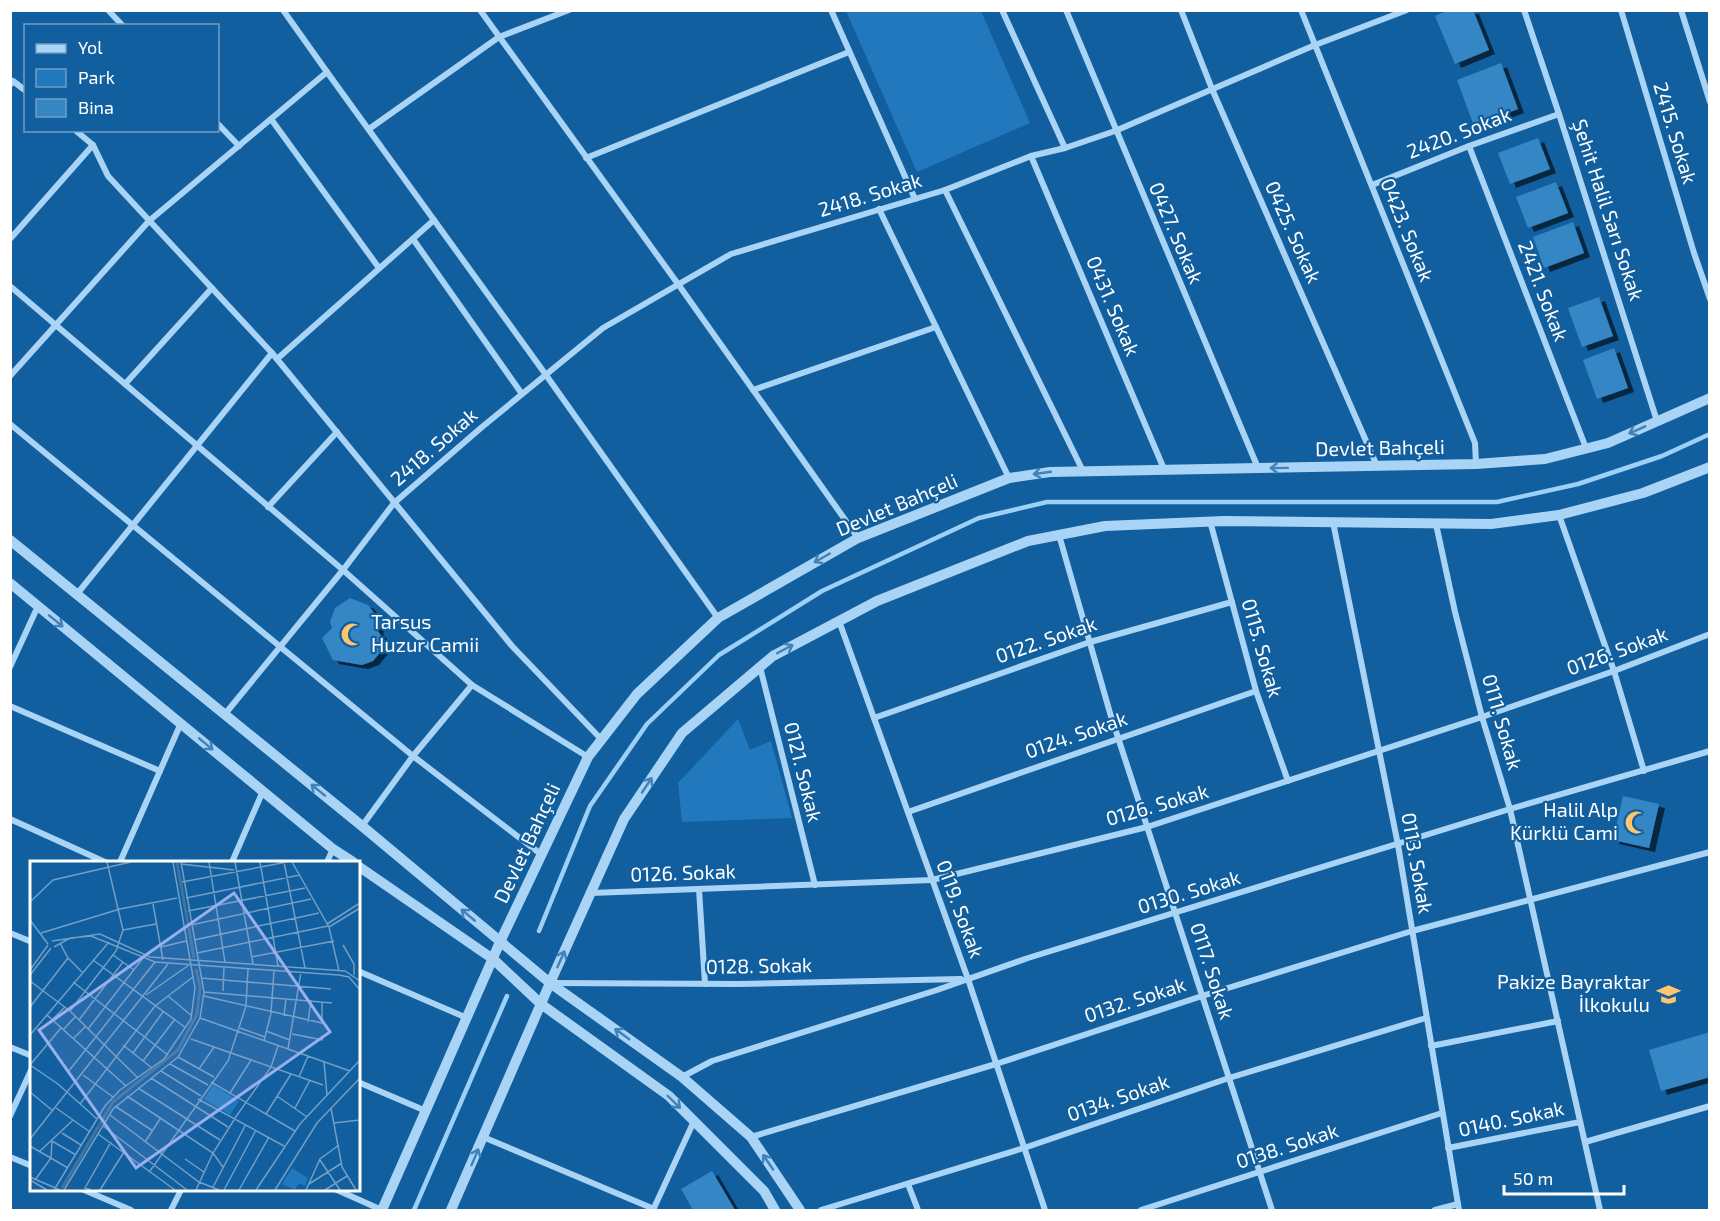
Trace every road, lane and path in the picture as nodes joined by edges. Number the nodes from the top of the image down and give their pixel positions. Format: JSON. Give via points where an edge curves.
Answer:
{"nodes":[{"id":1,"x":108,"y":10,"type":"edge"},
{"id":2,"x":283,"y":10,"type":"edge"},
{"id":3,"x":480,"y":10,"type":"edge"},
{"id":4,"x":569,"y":10,"type":"edge"},
{"id":5,"x":831,"y":10,"type":"edge"},
{"id":6,"x":1002,"y":10,"type":"edge"},
{"id":7,"x":1066,"y":10,"type":"edge"},
{"id":8,"x":1181,"y":10,"type":"edge"},
{"id":9,"x":1301,"y":10,"type":"edge"},
{"id":10,"x":1407,"y":10,"type":"edge"},
{"id":11,"x":1524,"y":10,"type":"edge"},
{"id":12,"x":1621,"y":10,"type":"edge"},
{"id":13,"x":1681,"y":10,"type":"edge"},
{"id":14,"x":121,"y":24,"type":"edge"},
{"id":15,"x":499,"y":37,"type":"junction"},
{"id":16,"x":1315,"y":45,"type":"junction"},
{"id":17,"x":849,"y":52,"type":"junction"},
{"id":18,"x":327,"y":72,"type":"junction"},
{"id":19,"x":10,"y":85,"type":"edge"},
{"id":20,"x":24,"y":89,"type":"edge"},
{"id":21,"x":1212,"y":89,"type":"junction"},
{"id":22,"x":1710,"y":102,"type":"edge"},
{"id":23,"x":1559,"y":114,"type":"junction"},
{"id":24,"x":272,"y":119,"type":"junction"},
{"id":25,"x":219,"y":125,"type":"edge"},
{"id":26,"x":369,"y":129,"type":"junction"},
{"id":27,"x":1115,"y":131,"type":"junction"},
{"id":28,"x":77,"y":132,"type":"edge"},
{"id":29,"x":93,"y":145,"type":"junction"},
{"id":30,"x":239,"y":146,"type":"junction"},
{"id":31,"x":1469,"y":146,"type":"junction"},
{"id":32,"x":1065,"y":148,"type":"junction"},
{"id":33,"x":1031,"y":156,"type":"junction"},
{"id":34,"x":586,"y":158,"type":"junction"},
{"id":35,"x":1372,"y":185,"type":"junction"},
{"id":36,"x":945,"y":189,"type":"junction"},
{"id":37,"x":915,"y":198,"type":"junction"},
{"id":38,"x":879,"y":209,"type":"junction"},
{"id":39,"x":149,"y":220,"type":"junction"},
{"id":40,"x":434,"y":220,"type":"junction"},
{"id":41,"x":10,"y":239,"type":"edge"},
{"id":42,"x":413,"y":239,"type":"junction"},
{"id":43,"x":379,"y":268,"type":"junction"},
{"id":44,"x":678,"y":284,"type":"junction"},
{"id":45,"x":10,"y":286,"type":"edge"},
{"id":46,"x":212,"y":288,"type":"junction"},
{"id":47,"x":1710,"y":299,"type":"edge"},
{"id":48,"x":55,"y":325,"type":"junction"},
{"id":49,"x":936,"y":327,"type":"junction"},
{"id":50,"x":275,"y":356,"type":"junction"},
{"id":51,"x":546,"y":375,"type":"junction"},
{"id":52,"x":10,"y":376,"type":"edge"},
{"id":53,"x":125,"y":384,"type":"junction"},
{"id":54,"x":753,"y":390,"type":"junction"},
{"id":55,"x":522,"y":394,"type":"junction"},
{"id":56,"x":1710,"y":398,"type":"edge"},
{"id":57,"x":1657,"y":421,"type":"junction"},
{"id":58,"x":10,"y":424,"type":"edge"},
{"id":59,"x":337,"y":432,"type":"junction"},
{"id":60,"x":197,"y":446,"type":"junction"},
{"id":61,"x":1586,"y":448,"type":"junction"},
{"id":62,"x":1476,"y":464,"type":"junction"},
{"id":63,"x":1377,"y":466,"type":"junction"},
{"id":64,"x":1710,"y":467,"type":"edge"},
{"id":65,"x":1258,"y":468,"type":"junction"},
{"id":66,"x":1164,"y":470,"type":"junction"},
{"id":67,"x":1083,"y":471,"type":"junction"},
{"id":68,"x":1009,"y":478,"type":"junction"},
{"id":69,"x":394,"y":502,"type":"junction"},
{"id":70,"x":268,"y":507,"type":"junction"},
{"id":71,"x":1559,"y":515,"type":"junction"},
{"id":72,"x":1210,"y":521,"type":"junction"},
{"id":73,"x":1333,"y":522,"type":"junction"},
{"id":74,"x":1436,"y":524,"type":"junction"},
{"id":75,"x":134,"y":526,"type":"junction"},
{"id":76,"x":1059,"y":535,"type":"junction"},
{"id":77,"x":858,"y":538,"type":"junction"},
{"id":78,"x":10,"y":540,"type":"edge"},
{"id":79,"x":343,"y":570,"type":"junction"},
{"id":80,"x":10,"y":583,"type":"edge"},
{"id":81,"x":77,"y":594,"type":"junction"},
{"id":82,"x":1232,"y":602,"type":"junction"},
{"id":83,"x":38,"y":606,"type":"junction"},
{"id":84,"x":718,"y":618,"type":"junction"},
{"id":85,"x":839,"y":621,"type":"junction"},
{"id":86,"x":1710,"y":634,"type":"edge"},
{"id":87,"x":1089,"y":642,"type":"junction"},
{"id":88,"x":279,"y":645,"type":"junction"},
{"id":89,"x":10,"y":667,"type":"edge"},
{"id":90,"x":760,"y":667,"type":"junction"},
{"id":91,"x":1614,"y":671,"type":"junction"},
{"id":92,"x":472,"y":685,"type":"junction"},
{"id":93,"x":1256,"y":691,"type":"junction"},
{"id":94,"x":10,"y":706,"type":"edge"},
{"id":95,"x":225,"y":714,"type":"junction"},
{"id":96,"x":1482,"y":717,"type":"junction"},
{"id":97,"x":874,"y":718,"type":"junction"},
{"id":98,"x":181,"y":723,"type":"junction"},
{"id":99,"x":1118,"y":738,"type":"junction"},
{"id":100,"x":601,"y":739,"type":"junction"},
{"id":101,"x":1710,"y":751,"type":"edge"},
{"id":102,"x":1380,"y":752,"type":"junction"},
{"id":103,"x":413,"y":756,"type":"junction"},
{"id":104,"x":588,"y":757,"type":"junction"},
{"id":105,"x":160,"y":771,"type":"junction"},
{"id":106,"x":1644,"y":771,"type":"junction"},
{"id":107,"x":1288,"y":782,"type":"junction"},
{"id":108,"x":263,"y":791,"type":"junction"},
{"id":109,"x":1510,"y":809,"type":"junction"},
{"id":110,"x":908,"y":812,"type":"junction"},
{"id":111,"x":10,"y":819,"type":"edge"},
{"id":112,"x":362,"y":826,"type":"junction"},
{"id":113,"x":1147,"y":827,"type":"junction"},
{"id":114,"x":1398,"y":845,"type":"junction"},
{"id":115,"x":333,"y":849,"type":"junction"},
{"id":116,"x":1710,"y":852,"type":"edge"},
{"id":117,"x":542,"y":855,"type":"junction"},
{"id":118,"x":103,"y":861,"type":"edge"},
{"id":119,"x":120,"y":861,"type":"edge"},
{"id":120,"x":232,"y":861,"type":"edge"},
{"id":121,"x":327,"y":861,"type":"edge"},
{"id":122,"x":351,"y":861,"type":"edge"},
{"id":123,"x":360,"y":867,"type":"edge"},
{"id":124,"x":932,"y":880,"type":"junction"},
{"id":125,"x":815,"y":885,"type":"junction"},
{"id":126,"x":699,"y":889,"type":"junction"},
{"id":127,"x":591,"y":893,"type":"junction"},
{"id":128,"x":1530,"y":899,"type":"junction"},
{"id":129,"x":1176,"y":913,"type":"junction"},
{"id":130,"x":1412,"y":931,"type":"junction"},
{"id":131,"x":10,"y":933,"type":"edge"},
{"id":132,"x":30,"y":941,"type":"edge"},
{"id":133,"x":500,"y":942,"type":"junction"},
{"id":134,"x":493,"y":959,"type":"junction"},
{"id":135,"x":360,"y":972,"type":"edge"},
{"id":136,"x":968,"y":979,"type":"junction"},
{"id":137,"x":550,"y":983,"type":"junction"},
{"id":138,"x":705,"y":984,"type":"junction"},
{"id":139,"x":1202,"y":996,"type":"junction"},
{"id":140,"x":541,"y":1004,"type":"junction"},
{"id":141,"x":467,"y":1018,"type":"junction"},
{"id":142,"x":1426,"y":1018,"type":"junction"},
{"id":143,"x":1558,"y":1021,"type":"junction"},
{"id":144,"x":1431,"y":1046,"type":"junction"},
{"id":145,"x":10,"y":1047,"type":"edge"},
{"id":146,"x":30,"y":1055,"type":"edge"},
{"id":147,"x":996,"y":1064,"type":"junction"},
{"id":148,"x":30,"y":1072,"type":"edge"},
{"id":149,"x":682,"y":1077,"type":"junction"},
{"id":150,"x":1229,"y":1078,"type":"junction"},
{"id":151,"x":360,"y":1083,"type":"edge"},
{"id":152,"x":1710,"y":1106,"type":"edge"},
{"id":153,"x":426,"y":1111,"type":"junction"},
{"id":154,"x":1442,"y":1113,"type":"junction"},
{"id":155,"x":10,"y":1116,"type":"edge"},
{"id":156,"x":694,"y":1121,"type":"junction"},
{"id":157,"x":1580,"y":1122,"type":"junction"},
{"id":158,"x":483,"y":1137,"type":"junction"},
{"id":159,"x":751,"y":1137,"type":"junction"},
{"id":160,"x":1585,"y":1142,"type":"junction"},
{"id":161,"x":1024,"y":1148,"type":"junction"},
{"id":162,"x":1448,"y":1149,"type":"junction"},
{"id":163,"x":10,"y":1156,"type":"edge"},
{"id":164,"x":30,"y":1165,"type":"edge"},
{"id":165,"x":1259,"y":1173,"type":"junction"},
{"id":166,"x":908,"y":1184,"type":"junction"},
{"id":167,"x":86,"y":1191,"type":"edge"},
{"id":168,"x":180,"y":1191,"type":"edge"},
{"id":169,"x":339,"y":1191,"type":"edge"},
{"id":170,"x":1458,"y":1207,"type":"edge"},
{"id":171,"x":131,"y":1210,"type":"edge"},
{"id":172,"x":171,"y":1210,"type":"edge"},
{"id":173,"x":382,"y":1210,"type":"edge"},
{"id":174,"x":451,"y":1210,"type":"edge"},
{"id":175,"x":653,"y":1210,"type":"edge"},
{"id":176,"x":775,"y":1210,"type":"edge"},
{"id":177,"x":800,"y":1210,"type":"edge"},
{"id":178,"x":821,"y":1210,"type":"edge"},
{"id":179,"x":918,"y":1210,"type":"edge"},
{"id":180,"x":1045,"y":1210,"type":"edge"},
{"id":181,"x":1141,"y":1210,"type":"edge"},
{"id":182,"x":1272,"y":1210,"type":"edge"},
{"id":183,"x":1435,"y":1210,"type":"edge"},
{"id":184,"x":1600,"y":1210,"type":"edge"}],
"edges":[{"from":1,"to":14,"type":"street"},
{"from":2,"to":18,"type":"street"},
{"from":3,"to":15,"type":"street"},
{"from":4,"to":15,"type":"street"},
{"from":5,"to":17,"type":"street"},
{"from":6,"to":32,"type":"street"},
{"from":7,"to":27,"type":"street","name":"0427. Sokak"},
{"from":8,"to":21,"type":"street","name":"0425. Sokak"},
{"from":9,"to":16,"type":"street","name":"0423. Sokak"},
{"from":10,"to":16,"type":"street","name":"2418. Sokak"},
{"from":11,"to":23,"type":"street","name":"Şehit Halil Sarı Sokak"},
{"from":12,"to":47,"type":"street","name":"2415. Sokak"},
{"from":13,"to":22,"type":"street"},
{"from":15,"to":26,"type":"street"},
{"from":15,"to":34,"type":"street"},
{"from":16,"to":21,"type":"street","name":"2418. Sokak"},
{"from":16,"to":35,"type":"street","name":"0423. Sokak"},
{"from":17,"to":34,"type":"street"},
{"from":17,"to":37,"type":"street"},
{"from":18,"to":24,"type":"street"},
{"from":18,"to":26,"type":"street"},
{"from":19,"to":20,"type":"street","via":[[13,81]]},
{"from":21,"to":27,"type":"street","name":"2418. Sokak"},
{"from":21,"to":63,"type":"street","name":"0425. Sokak"},
{"from":23,"to":31,"type":"street","name":"2420. Sokak"},
{"from":23,"to":57,"type":"street","name":"Şehit Halil Sarı Sokak"},
{"from":24,"to":30,"type":"street"},
{"from":24,"to":43,"type":"street"},
{"from":25,"to":30,"type":"street"},
{"from":26,"to":40,"type":"street"},
{"from":27,"to":32,"type":"street","name":"2418. Sokak"},
{"from":27,"to":65,"type":"street","name":"0427. Sokak"},
{"from":28,"to":29,"type":"street"},
{"from":29,"to":39,"type":"street","via":[[108,176]]},
{"from":29,"to":41,"type":"street"},
{"from":30,"to":39,"type":"street"},
{"from":31,"to":35,"type":"street","name":"2420. Sokak"},
{"from":31,"to":61,"type":"street","name":"2421. Sokak"},
{"from":32,"to":33,"type":"street","name":"2418. Sokak"},
{"from":33,"to":36,"type":"street","name":"2418. Sokak"},
{"from":33,"to":66,"type":"street","name":"0431. Sokak"},
{"from":34,"to":44,"type":"street"},
{"from":35,"to":62,"type":"street","name":"0423. Sokak","via":[[1475,442]]},
{"from":36,"to":37,"type":"street","name":"2418. Sokak"},
{"from":36,"to":67,"type":"street"},
{"from":37,"to":38,"type":"street","name":"2418. Sokak"},
{"from":38,"to":44,"type":"street","name":"2418. Sokak","via":[[731,254]]},
{"from":38,"to":49,"type":"street"},
{"from":39,"to":46,"type":"street"},
{"from":39,"to":48,"type":"street"},
{"from":40,"to":42,"type":"street"},
{"from":40,"to":51,"type":"street"},
{"from":42,"to":43,"type":"street"},
{"from":42,"to":55,"type":"street"},
{"from":43,"to":50,"type":"street"},
{"from":44,"to":51,"type":"street","name":"2418. Sokak","via":[[603,328]]},
{"from":44,"to":54,"type":"street"},
{"from":45,"to":48,"type":"street"},
{"from":46,"to":50,"type":"street"},
{"from":46,"to":53,"type":"street"},
{"from":48,"to":52,"type":"street"},
{"from":48,"to":53,"type":"street"},
{"from":49,"to":54,"type":"street"},
{"from":49,"to":68,"type":"street"},
{"from":50,"to":59,"type":"street"},
{"from":50,"to":60,"type":"street"},
{"from":51,"to":55,"type":"street","name":"2418. Sokak"},
{"from":51,"to":84,"type":"street"},
{"from":53,"to":60,"type":"street"},
{"from":54,"to":77,"type":"street"},
{"from":55,"to":69,"type":"street","name":"2418. Sokak"},
{"from":56,"to":57,"type":"street","name":"Devlet Bahçeli"},
{"from":57,"to":61,"type":"street","name":"Devlet Bahçeli","one_way":true,"via":[[1608,443]]},
{"from":58,"to":75,"type":"street"},
{"from":59,"to":69,"type":"street"},
{"from":59,"to":70,"type":"street"},
{"from":60,"to":70,"type":"street"},
{"from":60,"to":75,"type":"street"},
{"from":61,"to":62,"type":"street","name":"Devlet Bahçeli","via":[[1545,459]]},
{"from":62,"to":63,"type":"street","name":"Devlet Bahçeli"},
{"from":63,"to":65,"type":"street","name":"Devlet Bahçeli","one_way":true},
{"from":64,"to":71,"type":"street","via":[[1643,493]]},
{"from":65,"to":66,"type":"street","name":"Devlet Bahçeli"},
{"from":66,"to":67,"type":"street","name":"Devlet Bahçeli"},
{"from":67,"to":68,"type":"street","name":"Devlet Bahçeli","one_way":true},
{"from":68,"to":77,"type":"street","name":"Devlet Bahçeli"},
{"from":69,"to":79,"type":"street","name":"2418. Sokak"},
{"from":69,"to":100,"type":"street","via":[[512,646]]},
{"from":70,"to":79,"type":"street"},
{"from":71,"to":74,"type":"street","via":[[1491,524]]},
{"from":71,"to":91,"type":"street"},
{"from":72,"to":73,"type":"street"},
{"from":72,"to":76,"type":"street","via":[[1105,526]]},
{"from":72,"to":82,"type":"street","name":"0115. Sokak"},
{"from":73,"to":74,"type":"street"},
{"from":73,"to":102,"type":"street","name":"0113. Sokak"},
{"from":74,"to":96,"type":"street","name":"0111. Sokak"},
{"from":75,"to":81,"type":"street"},
{"from":75,"to":88,"type":"street"},
{"from":76,"to":85,"type":"street","via":[[1028,541],[877,601]]},
{"from":76,"to":87,"type":"street","name":"0117. Sokak"},
{"from":77,"to":84,"type":"street","name":"Devlet Bahçeli","one_way":true},
{"from":78,"to":81,"type":"street"},
{"from":79,"to":88,"type":"street","name":"2418. Sokak"},
{"from":79,"to":92,"type":"street"},
{"from":80,"to":83,"type":"street"},
{"from":81,"to":95,"type":"street"},
{"from":82,"to":87,"type":"street","name":"0122. Sokak"},
{"from":82,"to":93,"type":"street","name":"0115. Sokak"},
{"from":83,"to":89,"type":"street"},
{"from":83,"to":98,"type":"street","one_way":true},
{"from":84,"to":100,"type":"street","name":"Devlet Bahçeli","via":[[637,694]]},
{"from":90,"to":85,"type":"street","one_way":true},
{"from":85,"to":97,"type":"street","name":"0119. Sokak"},
{"from":86,"to":91,"type":"street","name":"0126. Sokak"},
{"from":87,"to":97,"type":"street","name":"0122. Sokak"},
{"from":87,"to":99,"type":"street","name":"0117. Sokak"},
{"from":88,"to":95,"type":"street","name":"2418. Sokak"},
{"from":88,"to":103,"type":"street"},
{"from":90,"to":125,"type":"street","name":"0121. Sokak"},
{"from":127,"to":90,"type":"street","one_way":true,"via":[[624,819],[682,733]]},
{"from":91,"to":96,"type":"street","name":"0126. Sokak"},
{"from":91,"to":106,"type":"street"},
{"from":92,"to":103,"type":"street"},
{"from":92,"to":104,"type":"street"},
{"from":93,"to":99,"type":"street","name":"0124. Sokak"},
{"from":93,"to":107,"type":"street","name":"0115. Sokak"},
{"from":94,"to":105,"type":"street"},
{"from":112,"to":95,"type":"street","one_way":true},
{"from":96,"to":102,"type":"street","name":"0126. Sokak"},
{"from":96,"to":109,"type":"street","name":"0111. Sokak"},
{"from":97,"to":110,"type":"street","name":"0119. Sokak"},
{"from":98,"to":105,"type":"street"},
{"from":98,"to":108,"type":"street","one_way":true},
{"from":99,"to":110,"type":"street","name":"0124. Sokak"},
{"from":99,"to":113,"type":"street","name":"0117. Sokak"},
{"from":100,"to":104,"type":"street","name":"Devlet Bahçeli"},
{"from":101,"to":106,"type":"street","name":"0130. Sokak"},
{"from":102,"to":107,"type":"street","name":"0126. Sokak"},
{"from":102,"to":114,"type":"street","name":"0113. Sokak"},
{"from":103,"to":112,"type":"street"},
{"from":103,"to":117,"type":"street"},
{"from":104,"to":117,"type":"street","name":"Devlet Bahçeli"},
{"from":105,"to":119,"type":"street"},
{"from":106,"to":109,"type":"street","name":"0130. Sokak"},
{"from":107,"to":113,"type":"street","name":"0126. Sokak"},
{"from":108,"to":115,"type":"street"},
{"from":108,"to":120,"type":"street"},
{"from":109,"to":114,"type":"street","name":"0130. Sokak"},
{"from":109,"to":128,"type":"street","name":"0111. Sokak"},
{"from":110,"to":124,"type":"street","name":"0119. Sokak"},
{"from":111,"to":118,"type":"street"},
{"from":133,"to":112,"type":"street","one_way":true},
{"from":113,"to":124,"type":"street","name":"0126. Sokak"},
{"from":113,"to":129,"type":"street","name":"0117. Sokak"},
{"from":114,"to":129,"type":"street","name":"0130. Sokak"},
{"from":114,"to":130,"type":"street","name":"0113. Sokak"},
{"from":115,"to":121,"type":"street"},
{"from":115,"to":122,"type":"street"},
{"from":116,"to":128,"type":"street","name":"0132. Sokak"},
{"from":117,"to":133,"type":"street","name":"Devlet Bahçeli"},
{"from":123,"to":134,"type":"street"},
{"from":124,"to":125,"type":"street","name":"0126. Sokak"},
{"from":124,"to":136,"type":"street","name":"0119. Sokak"},
{"from":125,"to":126,"type":"street","name":"0126. Sokak"},
{"from":126,"to":127,"type":"street","name":"0126. Sokak"},
{"from":126,"to":138,"type":"street"},
{"from":137,"to":127,"type":"street","one_way":true},
{"from":128,"to":130,"type":"street","name":"0132. Sokak"},
{"from":128,"to":143,"type":"street","name":"0111. Sokak"},
{"from":129,"to":136,"type":"street","name":"0130. Sokak"},
{"from":129,"to":139,"type":"street","name":"0117. Sokak"},
{"from":130,"to":139,"type":"street","name":"0132. Sokak"},
{"from":130,"to":142,"type":"street","name":"0113. Sokak"},
{"from":131,"to":132,"type":"street"},
{"from":133,"to":134,"type":"street","name":"Devlet Bahçeli"},
{"from":133,"to":137,"type":"street"},
{"from":134,"to":140,"type":"street"},
{"from":134,"to":141,"type":"street","name":"Devlet Bahçeli"},
{"from":135,"to":141,"type":"street"},
{"from":136,"to":138,"type":"street","name":"0128. Sokak"},
{"from":136,"to":147,"type":"street","name":"0119. Sokak"},
{"from":136,"to":149,"type":"street","name":"0130. Sokak","via":[[712,1061]]},
{"from":137,"to":138,"type":"street","name":"0128. Sokak"},
{"from":137,"to":140,"type":"street"},
{"from":149,"to":137,"type":"street","one_way":true},
{"from":139,"to":147,"type":"street","name":"0132. Sokak"},
{"from":139,"to":150,"type":"street","name":"0117. Sokak"},
{"from":140,"to":156,"type":"street","one_way":true,"via":[[669,1096]]},
{"from":140,"to":158,"type":"street"},
{"from":141,"to":153,"type":"street","name":"Devlet Bahçeli"},
{"from":142,"to":144,"type":"street","name":"0113. Sokak"},
{"from":142,"to":150,"type":"street","name":"0134. Sokak"},
{"from":143,"to":144,"type":"street"},
{"from":143,"to":157,"type":"street","name":"0111. Sokak"},
{"from":144,"to":154,"type":"street","name":"0113. Sokak"},
{"from":145,"to":146,"type":"street"},
{"from":147,"to":159,"type":"street","name":"0132. Sokak"},
{"from":147,"to":161,"type":"street","name":"0119. Sokak"},
{"from":148,"to":155,"type":"street"},
{"from":149,"to":159,"type":"street"},
{"from":150,"to":161,"type":"street","name":"0134. Sokak"},
{"from":150,"to":165,"type":"street","name":"0117. Sokak"},
{"from":151,"to":153,"type":"street"},
{"from":152,"to":160,"type":"street"},
{"from":153,"to":173,"type":"street","name":"Devlet Bahçeli"},
{"from":154,"to":162,"type":"street","name":"0113. Sokak"},
{"from":154,"to":165,"type":"street","name":"0138. Sokak"},
{"from":156,"to":175,"type":"street"},
{"from":156,"to":176,"type":"street","via":[[764,1191]]},
{"from":157,"to":160,"type":"street","name":"0111. Sokak"},
{"from":157,"to":162,"type":"street","name":"0140. Sokak"},
{"from":174,"to":158,"type":"street","one_way":true},
{"from":158,"to":175,"type":"street"},
{"from":177,"to":159,"type":"street","one_way":true},
{"from":160,"to":184,"type":"street","name":"0111. Sokak"},
{"from":161,"to":166,"type":"street","name":"0134. Sokak"},
{"from":161,"to":180,"type":"street","name":"0119. Sokak"},
{"from":162,"to":170,"type":"street","name":"0113. Sokak"},
{"from":163,"to":164,"type":"street"},
{"from":165,"to":181,"type":"street","name":"0138. Sokak"},
{"from":165,"to":182,"type":"street","name":"0117. Sokak"},
{"from":166,"to":178,"type":"street","name":"0134. Sokak"},
{"from":166,"to":179,"type":"street"},
{"from":167,"to":171,"type":"street"},
{"from":168,"to":172,"type":"street"},
{"from":169,"to":173,"type":"street"},
{"from":170,"to":183,"type":"street"}]}
